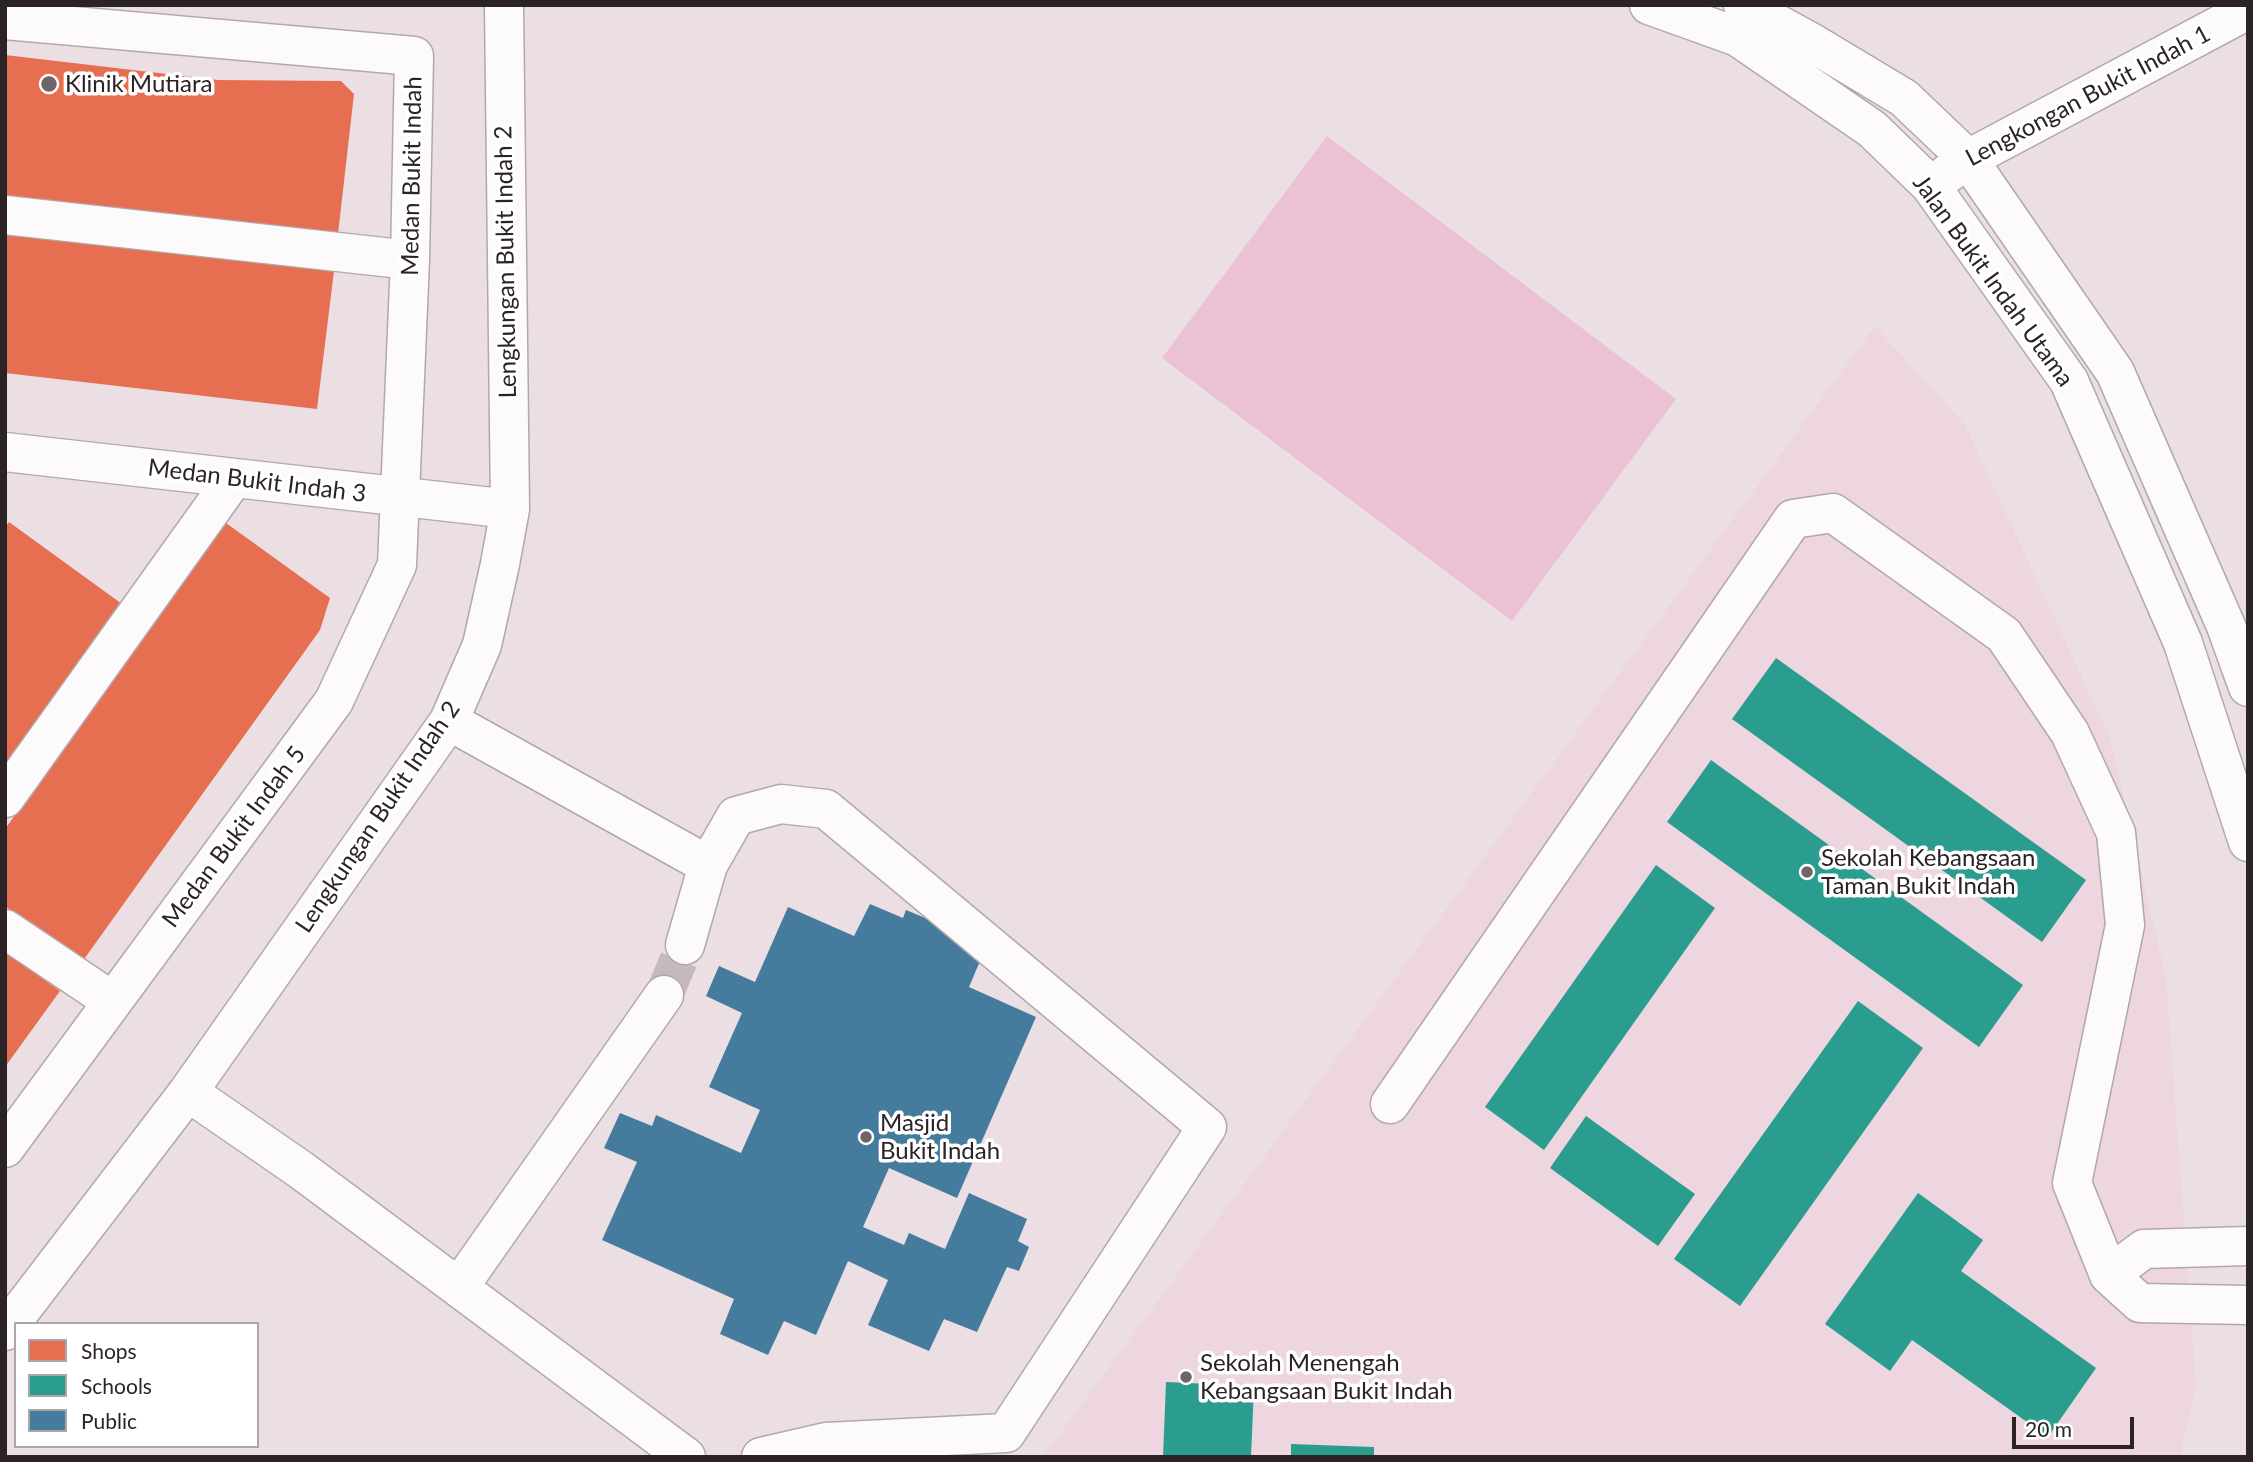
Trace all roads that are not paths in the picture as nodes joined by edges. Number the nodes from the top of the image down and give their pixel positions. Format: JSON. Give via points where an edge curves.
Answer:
{"nodes":[{"id":1,"x":495,"y":5,"type":"edge"},
{"id":2,"x":504,"y":5,"type":"edge"},
{"id":3,"x":526,"y":5,"type":"edge"},
{"id":4,"x":1648,"y":5,"type":"edge"},
{"id":5,"x":1743,"y":5,"type":"edge"},
{"id":6,"x":2248,"y":10,"type":"edge"},
{"id":7,"x":5,"y":20,"type":"edge"},
{"id":8,"x":504,"y":60,"type":"junction"},
{"id":9,"x":1968,"y":159,"type":"junction"},
{"id":10,"x":1930,"y":185,"type":"junction"},
{"id":11,"x":5,"y":215,"type":"edge"},
{"id":12,"x":410,"y":260,"type":"junction"},
{"id":13,"x":5,"y":452,"type":"edge"},
{"id":14,"x":234,"y":478,"type":"junction"},
{"id":15,"x":401,"y":497,"type":"junction"},
{"id":16,"x":510,"y":509,"type":"junction"},
{"id":17,"x":2248,"y":687,"type":"edge"},
{"id":18,"x":449,"y":721,"type":"junction"},
{"id":19,"x":5,"y":798,"type":"edge"},
{"id":20,"x":2248,"y":842,"type":"edge"},
{"id":21,"x":708,"y":865,"type":"junction"},
{"id":22,"x":5,"y":929,"type":"edge"},
{"id":23,"x":685,"y":945,"type":"tunnel mouth"},
{"id":24,"x":664,"y":995,"type":"tunnel mouth"},
{"id":25,"x":112,"y":1001,"type":"junction"},
{"id":26,"x":188,"y":1091,"type":"junction"},
{"id":27,"x":1390,"y":1104,"type":"dead end"},
{"id":28,"x":5,"y":1148,"type":"edge"},
{"id":29,"x":2248,"y":1245,"type":"edge"},
{"id":30,"x":2109,"y":1275,"type":"junction"},
{"id":31,"x":459,"y":1287,"type":"junction"},
{"id":32,"x":2248,"y":1305,"type":"edge"},
{"id":33,"x":5,"y":1331,"type":"edge"},
{"id":34,"x":685,"y":1457,"type":"edge"},
{"id":35,"x":761,"y":1457,"type":"edge"}],
"edges":[{"from":1,"to":8,"type":"street"},
{"from":2,"to":8,"type":"street","name":"Lengkungan Bukit Indah 2"},
{"from":3,"to":8,"type":"street"},
{"from":4,"to":10,"type":"street","name":"Jalan Bukit Indah Utama","via":[[1738,37],[1872,129]]},
{"from":5,"to":9,"type":"street","name":"Jalan Bukit Indah Utama","via":[[1904,98]]},
{"from":6,"to":9,"type":"street","name":"Lengkongan Bukit Indah 1"},
{"from":7,"to":12,"type":"street","name":"Medan Bukit Indah","via":[[414,56]]},
{"from":8,"to":16,"type":"street","name":"Lengkungan Bukit Indah 2"},
{"from":9,"to":10,"type":"street","name":"Lengkongan Bukit Indah 1"},
{"from":9,"to":17,"type":"street","name":"Jalan Bukit Indah Utama","via":[[2115,372]]},
{"from":10,"to":20,"type":"street","name":"Jalan Bukit Indah Utama","via":[[2069,381],[2183,643]]},
{"from":11,"to":12,"type":"street"},
{"from":12,"to":15,"type":"street","name":"Medan Bukit Indah"},
{"from":13,"to":14,"type":"street","name":"Medan Bukit Indah 3"},
{"from":14,"to":15,"type":"street","name":"Medan Bukit Indah 3"},
{"from":14,"to":19,"type":"street"},
{"from":15,"to":16,"type":"street","name":"Medan Bukit Indah 3"},
{"from":15,"to":25,"type":"street","name":"Medan Bukit Indah 5","via":[[397,565],[334,701]]},
{"from":16,"to":18,"type":"street","name":"Lengkungan Bukit Indah 2","via":[[482,645]]},
{"from":18,"to":21,"type":"street"},
{"from":18,"to":26,"type":"street","name":"Lengkungan Bukit Indah 2"},
{"from":21,"to":23,"type":"street"},
{"from":21,"to":35,"type":"street","via":[[736,816],[781,804],[826,809],[1207,1127],[1006,1433],[827,1442]]},
{"from":22,"to":25,"type":"street"},
{"from":24,"to":31,"type":"street"},
{"from":25,"to":28,"type":"street","name":"Medan Bukit Indah 5"},
{"from":26,"to":31,"type":"street"},
{"from":26,"to":33,"type":"street","name":"Lengkungan Bukit Indah 2"},
{"from":27,"to":30,"type":"street","via":[[1793,519],[1833,513],[2004,635],[2070,733],[2116,833],[2125,925],[2072,1183]]},
{"from":29,"to":30,"type":"street","via":[[2144,1249]]},
{"from":30,"to":32,"type":"street","via":[[2140,1303]]},
{"from":31,"to":34,"type":"street"}]}
